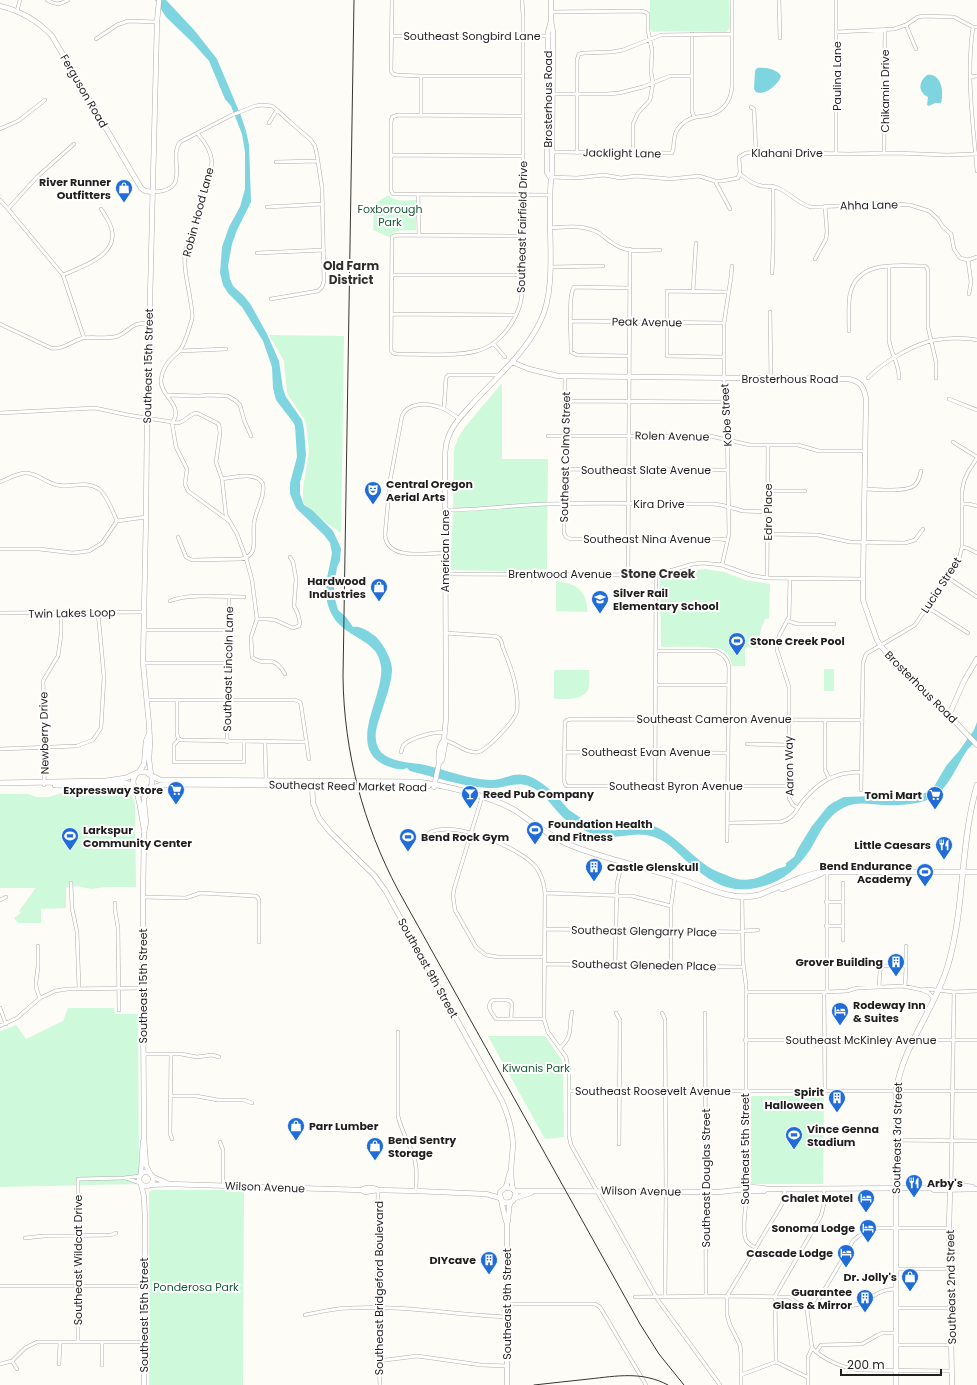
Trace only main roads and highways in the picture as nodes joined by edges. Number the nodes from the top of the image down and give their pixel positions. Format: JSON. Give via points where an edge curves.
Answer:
{"nodes":[{"id":1,"x":138,"y":773,"type":"junction"},
{"id":2,"x":152,"y":776,"type":"junction"},
{"id":3,"x":44,"y":784,"type":"junction"},
{"id":4,"x":312,"y":784,"type":"junction"},
{"id":5,"x":0,"y":785,"type":"edge"},
{"id":6,"x":977,"y":785,"type":"edge"},
{"id":7,"x":135,"y":788,"type":"junction"},
{"id":8,"x":149,"y":790,"type":"junction"},
{"id":9,"x":962,"y":872,"type":"junction"},
{"id":10,"x":977,"y":872,"type":"edge"},
{"id":11,"x":896,"y":1385,"type":"edge"}],
"edges":[{"from":1,"to":2,"type":"main road","name":"Southeast Reed Market Road","via":[[146,772]]},
{"from":1,"to":3,"type":"main road","name":"Southeast Reed Market Road","via":[[106,781]]},
{"from":1,"to":7,"type":"main road","name":"Southeast 15th Street","via":[[133,779]]},
{"from":2,"to":4,"type":"main road","name":"Southeast Reed Market Road","via":[[160,780]]},
{"from":2,"to":8,"type":"main road","name":"Southeast 15th Street"},
{"from":3,"to":5,"type":"main road","name":"Southeast Reed Market Road"},
{"from":3,"to":7,"type":"main road","name":"Southeast Reed Market Road","via":[[98,786],[126,783]]},
{"from":4,"to":8,"type":"main road","name":"Southeast Reed Market Road","via":[[171,784]]},
{"from":4,"to":9,"type":"main road","name":"Southeast Reed Market Road","via":[[435,784],[499,803],[569,845],[742,898],[820,872]]},
{"from":6,"to":9,"type":"main road","name":"Southeast 3rd Street"},
{"from":7,"to":8,"type":"main road","name":"Southeast Reed Market Road","via":[[144,792]]},
{"from":9,"to":10,"type":"main road","name":"Southeast Reed Market Road"},
{"from":9,"to":11,"type":"main road","name":"Southeast 3rd Street","via":[[948,966],[901,1065],[896,1091]]}]}
